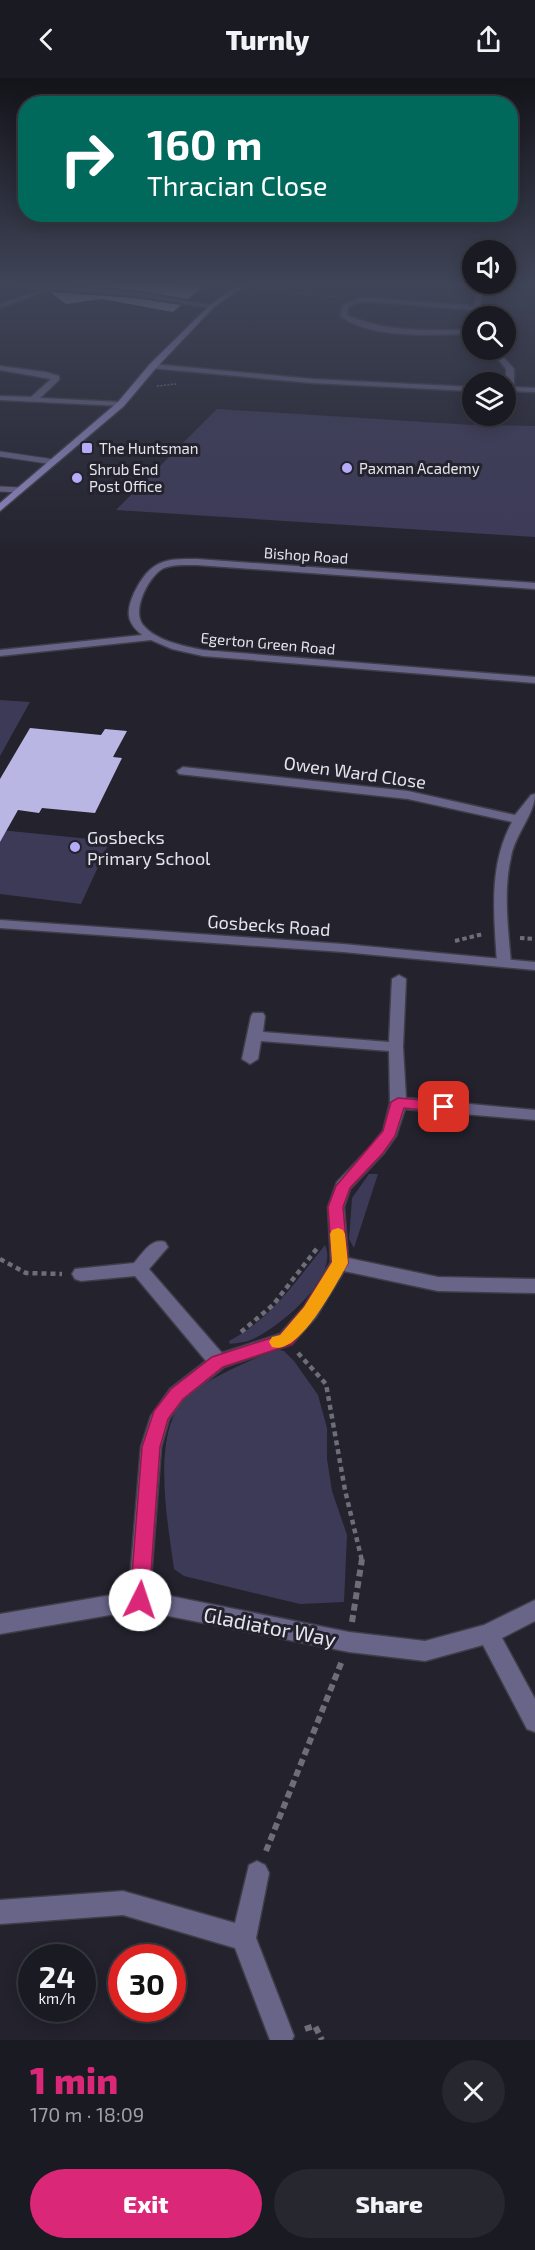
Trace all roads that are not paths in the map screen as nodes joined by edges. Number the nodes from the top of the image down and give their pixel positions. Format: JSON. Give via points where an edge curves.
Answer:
{"nodes":[{"id":1,"x":42,"y":374,"type":"edge"},
{"id":2,"x":147,"y":374,"type":"edge"},
{"id":3,"x":220,"y":374,"type":"edge"},
{"id":4,"x":462,"y":389,"type":"edge"},
{"id":5,"x":516,"y":389,"type":"edge"},
{"id":6,"x":535,"y":390,"type":"edge"},
{"id":7,"x":0,"y":398,"type":"edge"},
{"id":8,"x":33,"y":400,"type":"junction"},
{"id":9,"x":121,"y":404,"type":"junction"},
{"id":10,"x":0,"y":454,"type":"edge"},
{"id":11,"x":54,"y":462,"type":"junction"},
{"id":12,"x":0,"y":489,"type":"edge"},
{"id":13,"x":21,"y":490,"type":"junction"},
{"id":14,"x":0,"y":508,"type":"edge"},
{"id":15,"x":535,"y":586,"type":"edge"},
{"id":16,"x":152,"y":637,"type":"junction"},
{"id":17,"x":0,"y":652,"type":"edge"},
{"id":18,"x":535,"y":680,"type":"edge"},
{"id":19,"x":183,"y":771,"type":"dead end"},
{"id":20,"x":535,"y":798,"type":"edge"},
{"id":21,"x":520,"y":820,"type":"junction"},
{"id":22,"x":0,"y":924,"type":"edge"},
{"id":23,"x":504,"y":963,"type":"junction"},
{"id":24,"x":535,"y":966,"type":"edge"},
{"id":25,"x":399,"y":979,"type":"dead end"},
{"id":26,"x":258,"y":1016,"type":"dead end"},
{"id":27,"x":255,"y":1036,"type":"junction"},
{"id":28,"x":396,"y":1047,"type":"junction"},
{"id":29,"x":250,"y":1059,"type":"dead end"},
{"id":30,"x":398,"y":1102,"type":"junction"},
{"id":31,"x":535,"y":1115,"type":"edge"},
{"id":32,"x":159,"y":1247,"type":"dead end"},
{"id":33,"x":340,"y":1263,"type":"junction"},
{"id":34,"x":139,"y":1269,"type":"junction"},
{"id":35,"x":81,"y":1274,"type":"road end"},
{"id":36,"x":535,"y":1286,"type":"edge"},
{"id":37,"x":218,"y":1362,"type":"junction"},
{"id":38,"x":140,"y":1600,"type":"junction"},
{"id":39,"x":535,"y":1610,"type":"edge"},
{"id":40,"x":0,"y":1624,"type":"edge"},
{"id":41,"x":488,"y":1634,"type":"junction"},
{"id":42,"x":535,"y":1721,"type":"edge"},
{"id":43,"x":257,"y":1873,"type":"road end"},
{"id":44,"x":0,"y":1912,"type":"edge"},
{"id":45,"x":244,"y":1938,"type":"junction"},
{"id":46,"x":281,"y":2036,"type":"dead end"}],
"edges":[{"from":1,"to":8,"type":"street","via":[[56,378]]},
{"from":2,"to":9,"type":"main road"},
{"from":3,"to":4,"type":"street"},
{"from":5,"to":6,"type":"street"},
{"from":7,"to":8,"type":"street"},
{"from":8,"to":9,"type":"street"},
{"from":9,"to":11,"type":"main road"},
{"from":10,"to":11,"type":"lane"},
{"from":11,"to":13,"type":"main road"},
{"from":12,"to":13,"type":"lane"},
{"from":13,"to":14,"type":"main road"},
{"from":15,"to":16,"type":"street","name":"Bishop Road","via":[[183,562],[159,567],[140,594],[134,616],[141,630]]},
{"from":16,"to":17,"type":"street","name":"Egerton Green Road"},
{"from":16,"to":18,"type":"street","name":"Egerton Green Road","via":[[203,653]]},
{"from":19,"to":21,"type":"street","name":"Owen Ward Close","via":[[408,795]]},
{"from":20,"to":21,"type":"street"},
{"from":21,"to":23,"type":"street","via":[[506,844],[501,867]]},
{"from":22,"to":23,"type":"street","name":"Gosbecks Road"},
{"from":23,"to":24,"type":"street","name":"Gosbecks Road"},
{"from":25,"to":28,"type":"street"},
{"from":26,"to":27,"type":"street"},
{"from":27,"to":28,"type":"street"},
{"from":27,"to":29,"type":"street"},
{"from":28,"to":30,"type":"street"},
{"from":30,"to":31,"type":"street"},
{"from":30,"to":33,"type":"street","via":[[390,1132],[343,1186],[336,1207]]},
{"from":32,"to":34,"type":"street"},
{"from":33,"to":36,"type":"street","via":[[438,1284]]},
{"from":33,"to":37,"type":"street","via":[[310,1312],[286,1340]]},
{"from":34,"to":35,"type":"street"},
{"from":34,"to":37,"type":"street"},
{"from":37,"to":38,"type":"street","via":[[177,1394],[160,1416],[151,1447]]},
{"from":38,"to":40,"type":"street","name":"Gladiator Way"},
{"from":38,"to":41,"type":"street","name":"Gladiator Way","via":[[350,1642],[425,1651]]},
{"from":39,"to":41,"type":"street","name":"Gladiator Way"},
{"from":41,"to":42,"type":"street"},
{"from":43,"to":45,"type":"street"},
{"from":44,"to":45,"type":"street","via":[[123,1903]]},
{"from":45,"to":46,"type":"street"}]}
